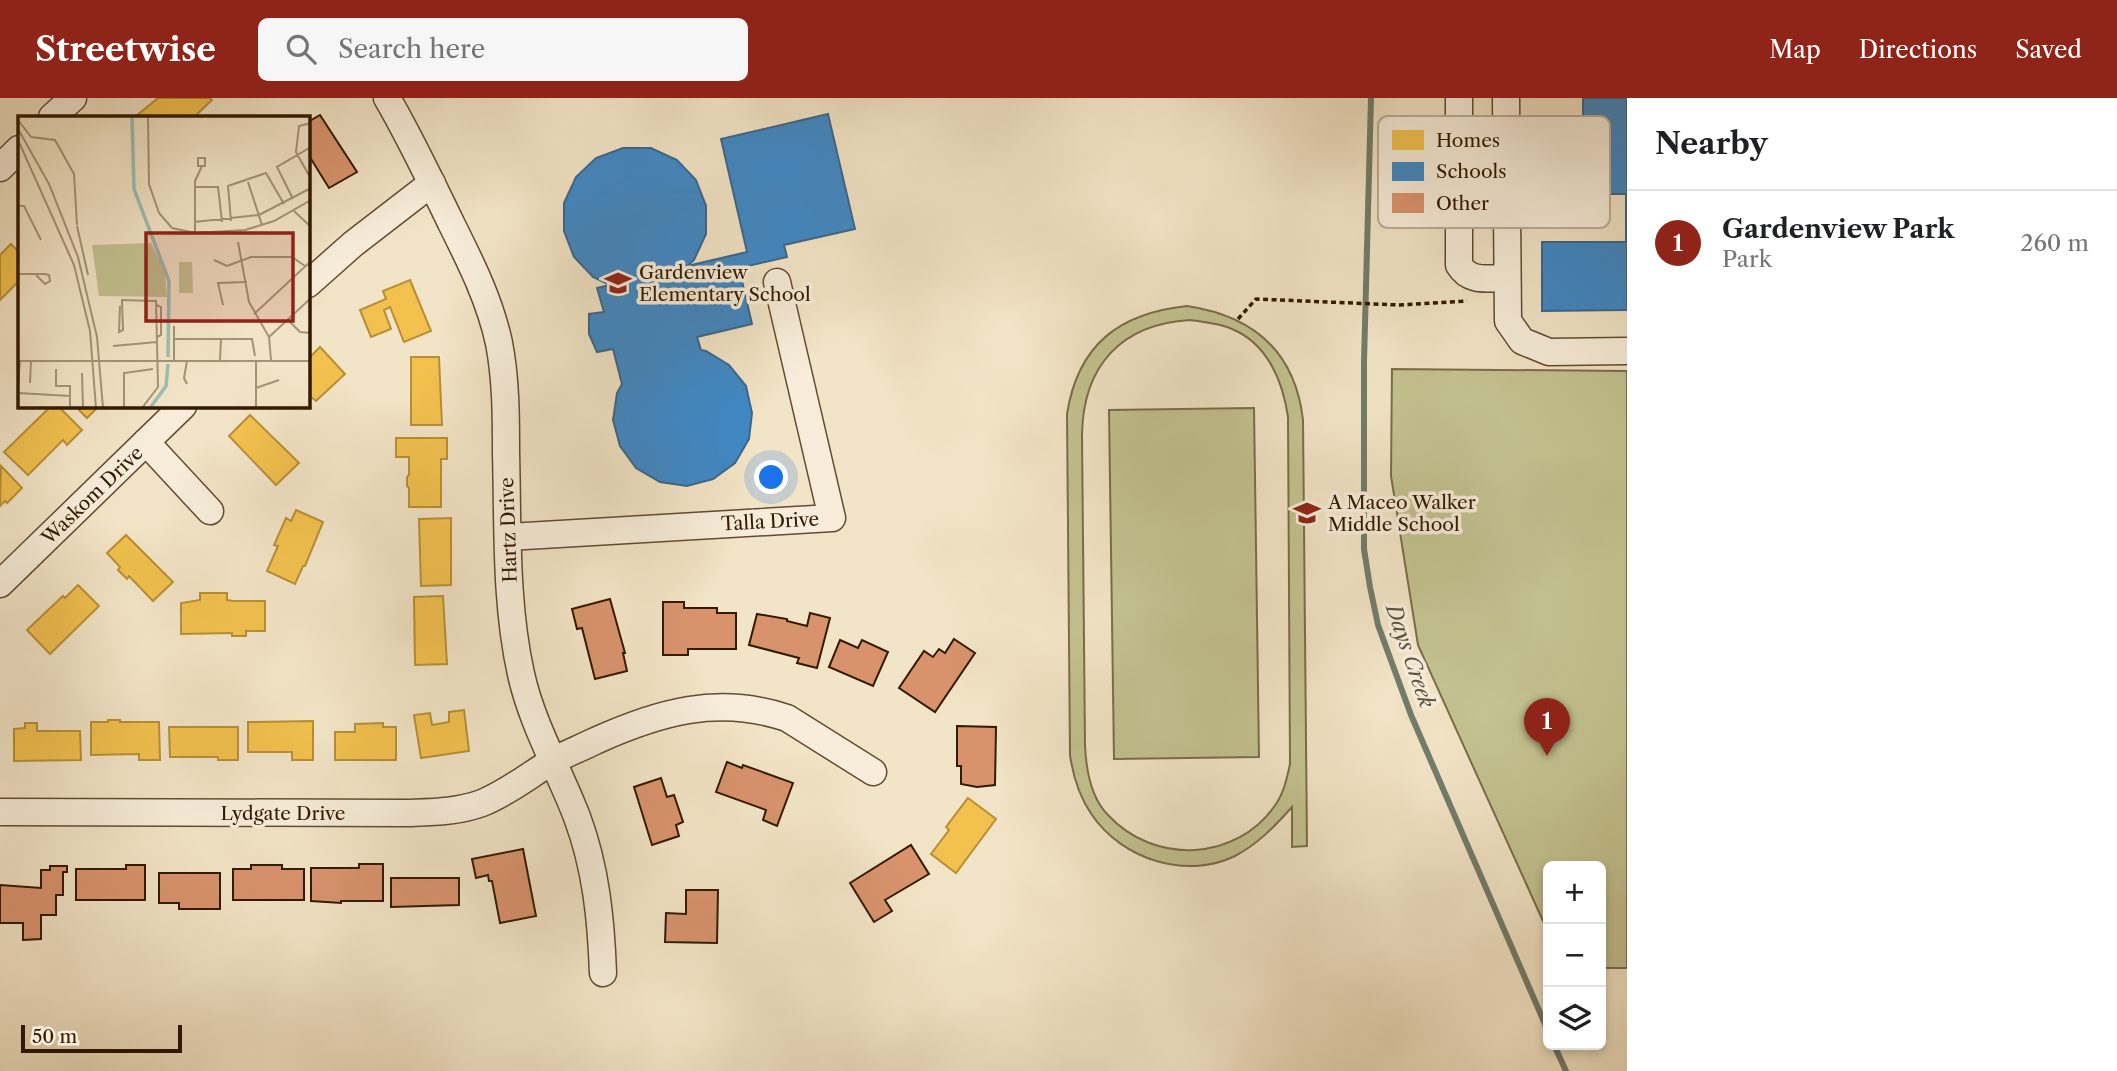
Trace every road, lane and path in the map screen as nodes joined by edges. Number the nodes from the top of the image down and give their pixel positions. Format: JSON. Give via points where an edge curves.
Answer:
{"nodes":[{"id":1,"x":387,"y":98,"type":"edge"},
{"id":2,"x":1459,"y":98,"type":"edge"},
{"id":3,"x":1506,"y":98,"type":"edge"},
{"id":4,"x":1459,"y":116,"type":"edge"},
{"id":5,"x":1506,"y":116,"type":"edge"},
{"id":6,"x":18,"y":150,"type":"edge"},
{"id":7,"x":0,"y":168,"type":"edge"},
{"id":8,"x":432,"y":183,"type":"junction"},
{"id":9,"x":1459,"y":228,"type":"edge"},
{"id":10,"x":1507,"y":228,"type":"edge"},
{"id":11,"x":1507,"y":278,"type":"junction"},
{"id":12,"x":310,"y":282,"type":"edge"},
{"id":13,"x":777,"y":282,"type":"dead end"},
{"id":14,"x":1467,"y":300,"type":"dead end"},
{"id":15,"x":1238,"y":319,"type":"dead end"},
{"id":16,"x":1627,"y":351,"type":"edge"},
{"id":17,"x":181,"y":408,"type":"edge"},
{"id":18,"x":146,"y":442,"type":"junction"},
{"id":19,"x":210,"y":511,"type":"dead end"},
{"id":20,"x":508,"y":537,"type":"junction"},
{"id":21,"x":0,"y":584,"type":"edge"},
{"id":22,"x":553,"y":761,"type":"junction"},
{"id":23,"x":873,"y":772,"type":"dead end"},
{"id":24,"x":0,"y":813,"type":"edge"},
{"id":25,"x":603,"y":973,"type":"dead end"}],
"edges":[{"from":1,"to":8,"type":"street","name":"Hartz Drive"},
{"from":2,"to":4,"type":"street"},
{"from":3,"to":5,"type":"street"},
{"from":6,"to":7,"type":"street"},
{"from":8,"to":12,"type":"street"},
{"from":8,"to":20,"type":"street","name":"Hartz Drive","via":[[480,282],[499,344],[506,402]]},
{"from":9,"to":11,"type":"street","via":[[1459,265],[1465,274]]},
{"from":10,"to":11,"type":"street"},
{"from":11,"to":16,"type":"street","via":[[1508,321],[1522,341],[1549,352]]},
{"from":13,"to":20,"type":"street","name":"Talla Drive","via":[[832,518]]},
{"from":14,"to":15,"type":"path","via":[[1399,304],[1256,299]]},
{"from":17,"to":18,"type":"street","name":"Waskom Drive"},
{"from":18,"to":19,"type":"street"},
{"from":18,"to":21,"type":"street","name":"Waskom Drive"},
{"from":20,"to":22,"type":"street","name":"Hartz Drive","via":[[511,615],[520,668]]},
{"from":22,"to":23,"type":"street","name":"Lydgate Drive","via":[[654,717],[727,706],[787,718]]},
{"from":22,"to":24,"type":"street","name":"Lydgate Drive","via":[[480,804],[437,812]]},
{"from":22,"to":25,"type":"street","name":"Hartz Drive","via":[[594,873]]}]}
